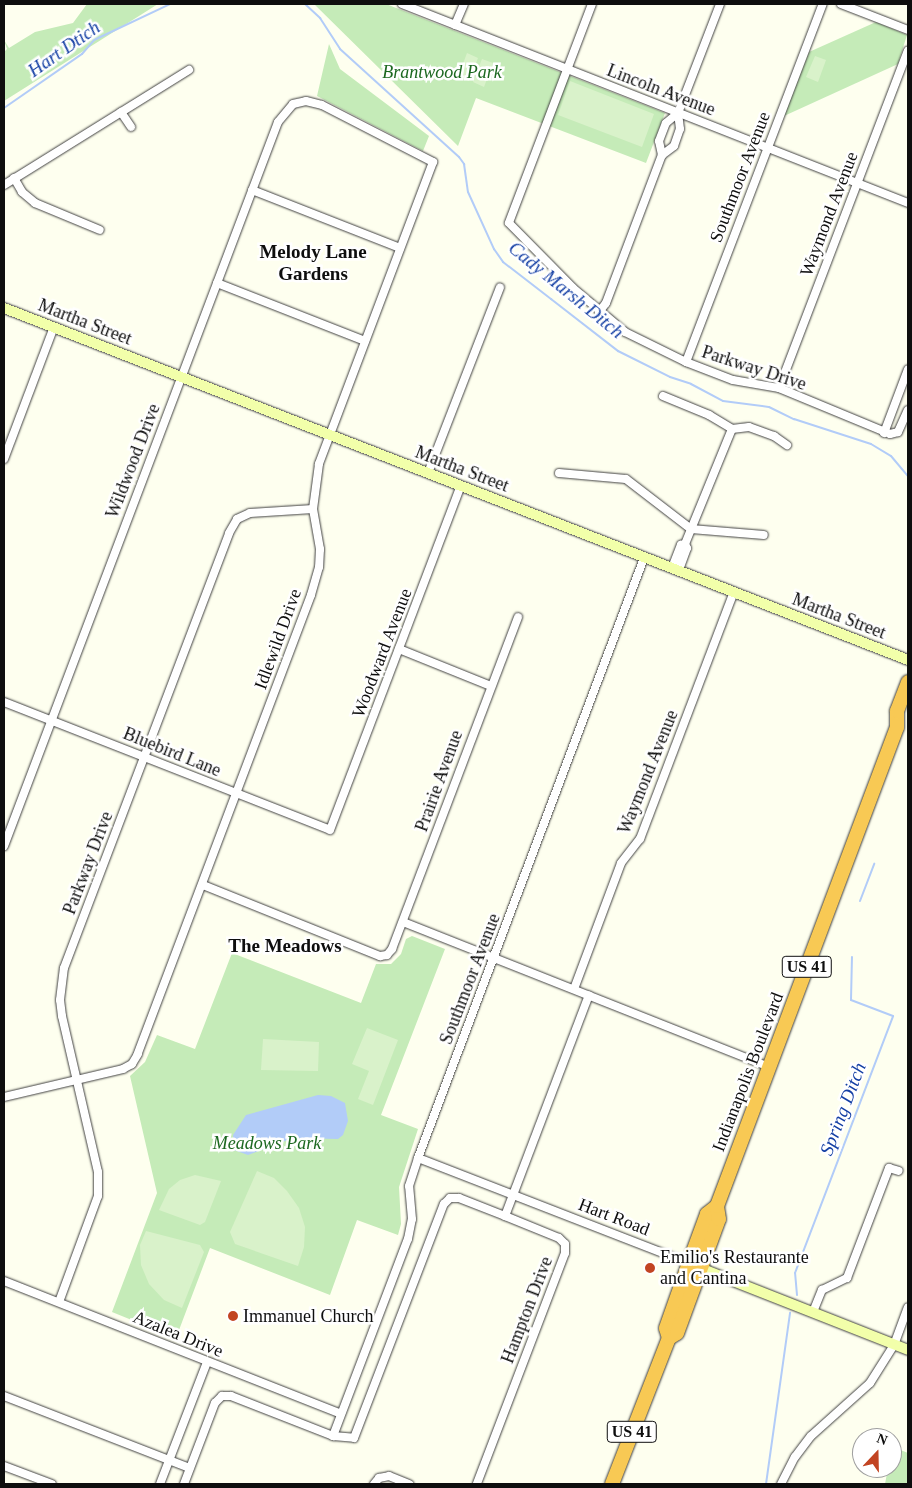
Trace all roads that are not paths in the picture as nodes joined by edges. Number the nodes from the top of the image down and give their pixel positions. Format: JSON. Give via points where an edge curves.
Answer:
{"nodes":[{"id":1,"x":402,"y":4,"type":"edge"},
{"id":2,"x":464,"y":4,"type":"edge"},
{"id":3,"x":592,"y":4,"type":"edge"},
{"id":4,"x":720,"y":4,"type":"edge"},
{"id":5,"x":823,"y":4,"type":"edge"},
{"id":6,"x":841,"y":4,"type":"edge"},
{"id":7,"x":456,"y":25,"type":"junction"},
{"id":8,"x":908,"y":30,"type":"edge"},
{"id":9,"x":908,"y":51,"type":"edge"},
{"id":10,"x":567,"y":69,"type":"junction"},
{"id":11,"x":189,"y":70,"type":"dead end"},
{"id":12,"x":121,"y":112,"type":"junction"},
{"id":13,"x":678,"y":113,"type":"junction"},
{"id":14,"x":131,"y":127,"type":"dead end"},
{"id":15,"x":766,"y":147,"type":"junction"},
{"id":16,"x":662,"y":154,"type":"junction"},
{"id":17,"x":432,"y":162,"type":"joint"},
{"id":18,"x":14,"y":178,"type":"junction"},
{"id":19,"x":857,"y":183,"type":"junction"},
{"id":20,"x":4,"y":185,"type":"edge"},
{"id":21,"x":252,"y":190,"type":"junction"},
{"id":22,"x":908,"y":202,"type":"edge"},
{"id":23,"x":100,"y":230,"type":"dead end"},
{"id":24,"x":400,"y":248,"type":"junction"},
{"id":25,"x":217,"y":283,"type":"junction"},
{"id":26,"x":500,"y":287,"type":"dead end"},
{"id":27,"x":4,"y":308,"type":"edge"},
{"id":28,"x":599,"y":312,"type":"junction"},
{"id":29,"x":54,"y":327,"type":"junction"},
{"id":30,"x":365,"y":341,"type":"junction"},
{"id":31,"x":686,"y":362,"type":"junction"},
{"id":32,"x":908,"y":369,"type":"edge"},
{"id":33,"x":181,"y":377,"type":"junction"},
{"id":34,"x":779,"y":388,"type":"junction"},
{"id":35,"x":663,"y":396,"type":"dead end"},
{"id":36,"x":908,"y":410,"type":"edge"},
{"id":37,"x":732,"y":429,"type":"junction"},
{"id":38,"x":884,"y":433,"type":"junction"},
{"id":39,"x":329,"y":435,"type":"junction"},
{"id":40,"x":787,"y":445,"type":"dead end"},
{"id":41,"x":4,"y":459,"type":"edge"},
{"id":42,"x":428,"y":473,"type":"junction"},
{"id":43,"x":560,"y":473,"type":"dead end"},
{"id":44,"x":461,"y":486,"type":"junction"},
{"id":45,"x":313,"y":509,"type":"junction"},
{"id":46,"x":691,"y":529,"type":"junction"},
{"id":47,"x":764,"y":535,"type":"dead end"},
{"id":48,"x":644,"y":558,"type":"junction"},
{"id":49,"x":675,"y":569,"type":"junction"},
{"id":50,"x":734,"y":592,"type":"junction"},
{"id":51,"x":518,"y":617,"type":"dead end"},
{"id":52,"x":399,"y":649,"type":"junction"},
{"id":53,"x":908,"y":660,"type":"edge"},
{"id":54,"x":908,"y":682,"type":"edge"},
{"id":55,"x":491,"y":686,"type":"junction"},
{"id":56,"x":4,"y":702,"type":"edge"},
{"id":57,"x":908,"y":718,"type":"edge"},
{"id":58,"x":51,"y":721,"type":"junction"},
{"id":59,"x":897,"y":727,"type":"junction"},
{"id":60,"x":144,"y":757,"type":"junction"},
{"id":61,"x":237,"y":794,"type":"junction"},
{"id":62,"x":330,"y":830,"type":"joint"},
{"id":63,"x":4,"y":846,"type":"edge"},
{"id":64,"x":203,"y":886,"type":"junction"},
{"id":65,"x":403,"y":922,"type":"junction"},
{"id":66,"x":494,"y":958,"type":"junction"},
{"id":67,"x":574,"y":989,"type":"junction"},
{"id":68,"x":589,"y":995,"type":"junction"},
{"id":69,"x":770,"y":1067,"type":"junction"},
{"id":70,"x":76,"y":1080,"type":"junction"},
{"id":71,"x":4,"y":1098,"type":"edge"},
{"id":72,"x":418,"y":1158,"type":"junction"},
{"id":73,"x":899,"y":1171,"type":"dead end"},
{"id":74,"x":513,"y":1196,"type":"junction"},
{"id":75,"x":505,"y":1216,"type":"junction"},
{"id":76,"x":695,"y":1266,"type":"junction"},
{"id":77,"x":4,"y":1281,"type":"edge"},
{"id":78,"x":60,"y":1302,"type":"junction"},
{"id":79,"x":908,"y":1306,"type":"edge"},
{"id":80,"x":813,"y":1312,"type":"junction"},
{"id":81,"x":894,"y":1345,"type":"junction"},
{"id":82,"x":908,"y":1350,"type":"edge"},
{"id":83,"x":207,"y":1362,"type":"junction"},
{"id":84,"x":4,"y":1396,"type":"edge"},
{"id":85,"x":341,"y":1414,"type":"junction"},
{"id":86,"x":333,"y":1436,"type":"junction"},
{"id":87,"x":169,"y":1460,"type":"junction"},
{"id":88,"x":4,"y":1466,"type":"edge"},
{"id":89,"x":190,"y":1468,"type":"junction"},
{"id":90,"x":52,"y":1484,"type":"edge"},
{"id":91,"x":160,"y":1484,"type":"edge"},
{"id":92,"x":184,"y":1484,"type":"edge"},
{"id":93,"x":374,"y":1484,"type":"edge"},
{"id":94,"x":409,"y":1484,"type":"edge"},
{"id":95,"x":477,"y":1484,"type":"edge"},
{"id":96,"x":612,"y":1484,"type":"edge"},
{"id":97,"x":781,"y":1484,"type":"edge"}],
"edges":[{"from":1,"to":7,"type":"street","name":"Lincoln Avenue"},
{"from":2,"to":7,"type":"street"},
{"from":3,"to":10,"type":"street"},
{"from":4,"to":13,"type":"street"},
{"from":5,"to":15,"type":"street","name":"Southmoor Avenue"},
{"from":6,"to":8,"type":"street"},
{"from":7,"to":10,"type":"street","name":"Lincoln Avenue"},
{"from":9,"to":19,"type":"street","name":"Waymond Avenue"},
{"from":10,"to":13,"type":"street","name":"Lincoln Avenue"},
{"from":10,"to":28,"type":"street","name":"Parkway Drive","via":[[509,223]]},
{"from":11,"to":12,"type":"street"},
{"from":12,"to":14,"type":"street"},
{"from":12,"to":18,"type":"street"},
{"from":13,"to":15,"type":"street","name":"Lincoln Avenue"},
{"from":13,"to":16,"type":"street","via":[[666,123],[659,140]]},
{"from":13,"to":16,"type":"street","via":[[680,129],[674,146]]},
{"from":15,"to":19,"type":"street","name":"Lincoln Avenue"},
{"from":15,"to":31,"type":"street","name":"Southmoor Avenue"},
{"from":16,"to":28,"type":"street","via":[[606,303]]},
{"from":17,"to":21,"type":"street","name":"Wildwood Drive","via":[[322,105],[306,101],[293,104],[278,122]]},
{"from":17,"to":24,"type":"street","name":"Idlewild Drive"},
{"from":18,"to":20,"type":"street"},
{"from":18,"to":23,"type":"street","via":[[22,192],[35,202]]},
{"from":19,"to":22,"type":"street","name":"Lincoln Avenue"},
{"from":19,"to":34,"type":"street","name":"Waymond Avenue"},
{"from":21,"to":24,"type":"street"},
{"from":21,"to":25,"type":"street","name":"Wildwood Drive"},
{"from":24,"to":30,"type":"street","name":"Idlewild Drive"},
{"from":25,"to":30,"type":"street"},
{"from":25,"to":33,"type":"street","name":"Wildwood Drive"},
{"from":26,"to":42,"type":"street"},
{"from":27,"to":29,"type":"street","name":"Martha Street"},
{"from":28,"to":31,"type":"street","name":"Parkway Drive","via":[[625,332]]},
{"from":29,"to":33,"type":"street","name":"Martha Street"},
{"from":29,"to":41,"type":"street"},
{"from":30,"to":39,"type":"street","name":"Idlewild Drive"},
{"from":31,"to":34,"type":"street","name":"Parkway Drive","via":[[732,380]]},
{"from":32,"to":38,"type":"street"},
{"from":33,"to":39,"type":"street","name":"Martha Street"},
{"from":33,"to":58,"type":"street","name":"Wildwood Drive"},
{"from":34,"to":38,"type":"street","name":"Parkway Drive"},
{"from":35,"to":37,"type":"street","via":[[709,415]]},
{"from":36,"to":38,"type":"street","via":[[898,432]]},
{"from":37,"to":40,"type":"street","via":[[749,427],[774,436]]},
{"from":37,"to":46,"type":"street"},
{"from":39,"to":42,"type":"street","name":"Martha Street"},
{"from":39,"to":45,"type":"street","name":"Idlewild Drive","via":[[315,485]]},
{"from":42,"to":44,"type":"street","name":"Martha Street"},
{"from":43,"to":46,"type":"street","via":[[626,479]]},
{"from":44,"to":48,"type":"street","name":"Martha Street"},
{"from":44,"to":52,"type":"street","name":"Woodward Avenue"},
{"from":45,"to":60,"type":"street","name":"Parkway Drive","via":[[250,513],[237,519],[228,533]]},
{"from":45,"to":61,"type":"street","name":"Idlewild Drive","via":[[320,549],[312,595]]},
{"from":46,"to":47,"type":"street"},
{"from":46,"to":49,"type":"street","via":[[685,544],[681,545]]},
{"from":48,"to":49,"type":"street","name":"Martha Street"},
{"from":48,"to":66,"type":"street","name":"Southmoor Avenue"},
{"from":49,"to":50,"type":"street","name":"Martha Street"},
{"from":50,"to":53,"type":"street","name":"Martha Street"},
{"from":50,"to":67,"type":"street","name":"Waymond Avenue","via":[[640,839],[621,863]]},
{"from":51,"to":55,"type":"street","name":"Prairie Avenue"},
{"from":52,"to":55,"type":"street"},
{"from":52,"to":62,"type":"street","name":"Woodward Avenue"},
{"from":54,"to":59,"type":"highway","name":"Indianapolis Boulevard","number":"US 41","via":[[897,711]]},
{"from":55,"to":65,"type":"street","name":"Prairie Avenue"},
{"from":56,"to":58,"type":"street","name":"Bluebird Lane"},
{"from":57,"to":59,"type":"highway"},
{"from":58,"to":60,"type":"street","name":"Bluebird Lane"},
{"from":58,"to":63,"type":"street","name":"Wildwood Drive"},
{"from":59,"to":69,"type":"highway","name":"Indianapolis Boulevard","number":"US 41"},
{"from":60,"to":61,"type":"street","name":"Bluebird Lane"},
{"from":60,"to":70,"type":"street","name":"Parkway Drive","via":[[61,983],[62,1016]]},
{"from":61,"to":62,"type":"street","name":"Bluebird Lane"},
{"from":61,"to":64,"type":"street","name":"Idlewild Drive"},
{"from":64,"to":65,"type":"street","name":"Prairie Avenue","via":[[380,956],[387,955],[392,949]]},
{"from":64,"to":70,"type":"street","name":"Idlewild Drive","via":[[132,1064]]},
{"from":65,"to":66,"type":"street"},
{"from":66,"to":67,"type":"street"},
{"from":66,"to":72,"type":"street","name":"Southmoor Avenue"},
{"from":67,"to":68,"type":"street"},
{"from":68,"to":69,"type":"street"},
{"from":68,"to":74,"type":"street"},
{"from":69,"to":76,"type":"highway","name":"Indianapolis Boulevard","number":"US 41","via":[[717,1206],[719,1219]]},
{"from":70,"to":71,"type":"street"},
{"from":70,"to":78,"type":"street","name":"Parkway Drive","via":[[98,1172],[98,1196]]},
{"from":72,"to":74,"type":"street","name":"Hart Road"},
{"from":72,"to":85,"type":"street","name":"Southmoor Avenue","via":[[409,1186],[412,1219],[408,1239]]},
{"from":73,"to":80,"type":"street","via":[[889,1168],[847,1278],[822,1290]]},
{"from":74,"to":75,"type":"street"},
{"from":74,"to":76,"type":"street","name":"Hart Road"},
{"from":75,"to":86,"type":"street","name":"Hampton Drive","via":[[459,1198],[450,1198],[444,1204],[357,1433],[347,1440]]},
{"from":75,"to":95,"type":"street","name":"Hampton Drive","via":[[559,1238],[565,1244],[565,1253]]},
{"from":76,"to":80,"type":"street","name":"Hart Road"},
{"from":76,"to":96,"type":"highway","name":"Indianapolis Boulevard","number":"US 41","via":[[677,1334],[669,1338]]},
{"from":77,"to":78,"type":"street","name":"Azalea Drive"},
{"from":78,"to":83,"type":"street","name":"Azalea Drive"},
{"from":79,"to":81,"type":"street"},
{"from":80,"to":81,"type":"street","name":"Hart Road"},
{"from":81,"to":82,"type":"street","name":"Hart Road"},
{"from":81,"to":97,"type":"street","via":[[862,1392],[805,1442]]},
{"from":83,"to":85,"type":"street","name":"Azalea Drive"},
{"from":83,"to":87,"type":"street"},
{"from":84,"to":87,"type":"street"},
{"from":85,"to":86,"type":"street"},
{"from":86,"to":89,"type":"street","name":"Hampton Drive","via":[[231,1396],[222,1396],[215,1402]]},
{"from":87,"to":89,"type":"street"},
{"from":87,"to":91,"type":"street"},
{"from":88,"to":90,"type":"street"},
{"from":89,"to":92,"type":"street","name":"Hampton Drive"},
{"from":93,"to":94,"type":"street","via":[[379,1478],[389,1476]]}]}
